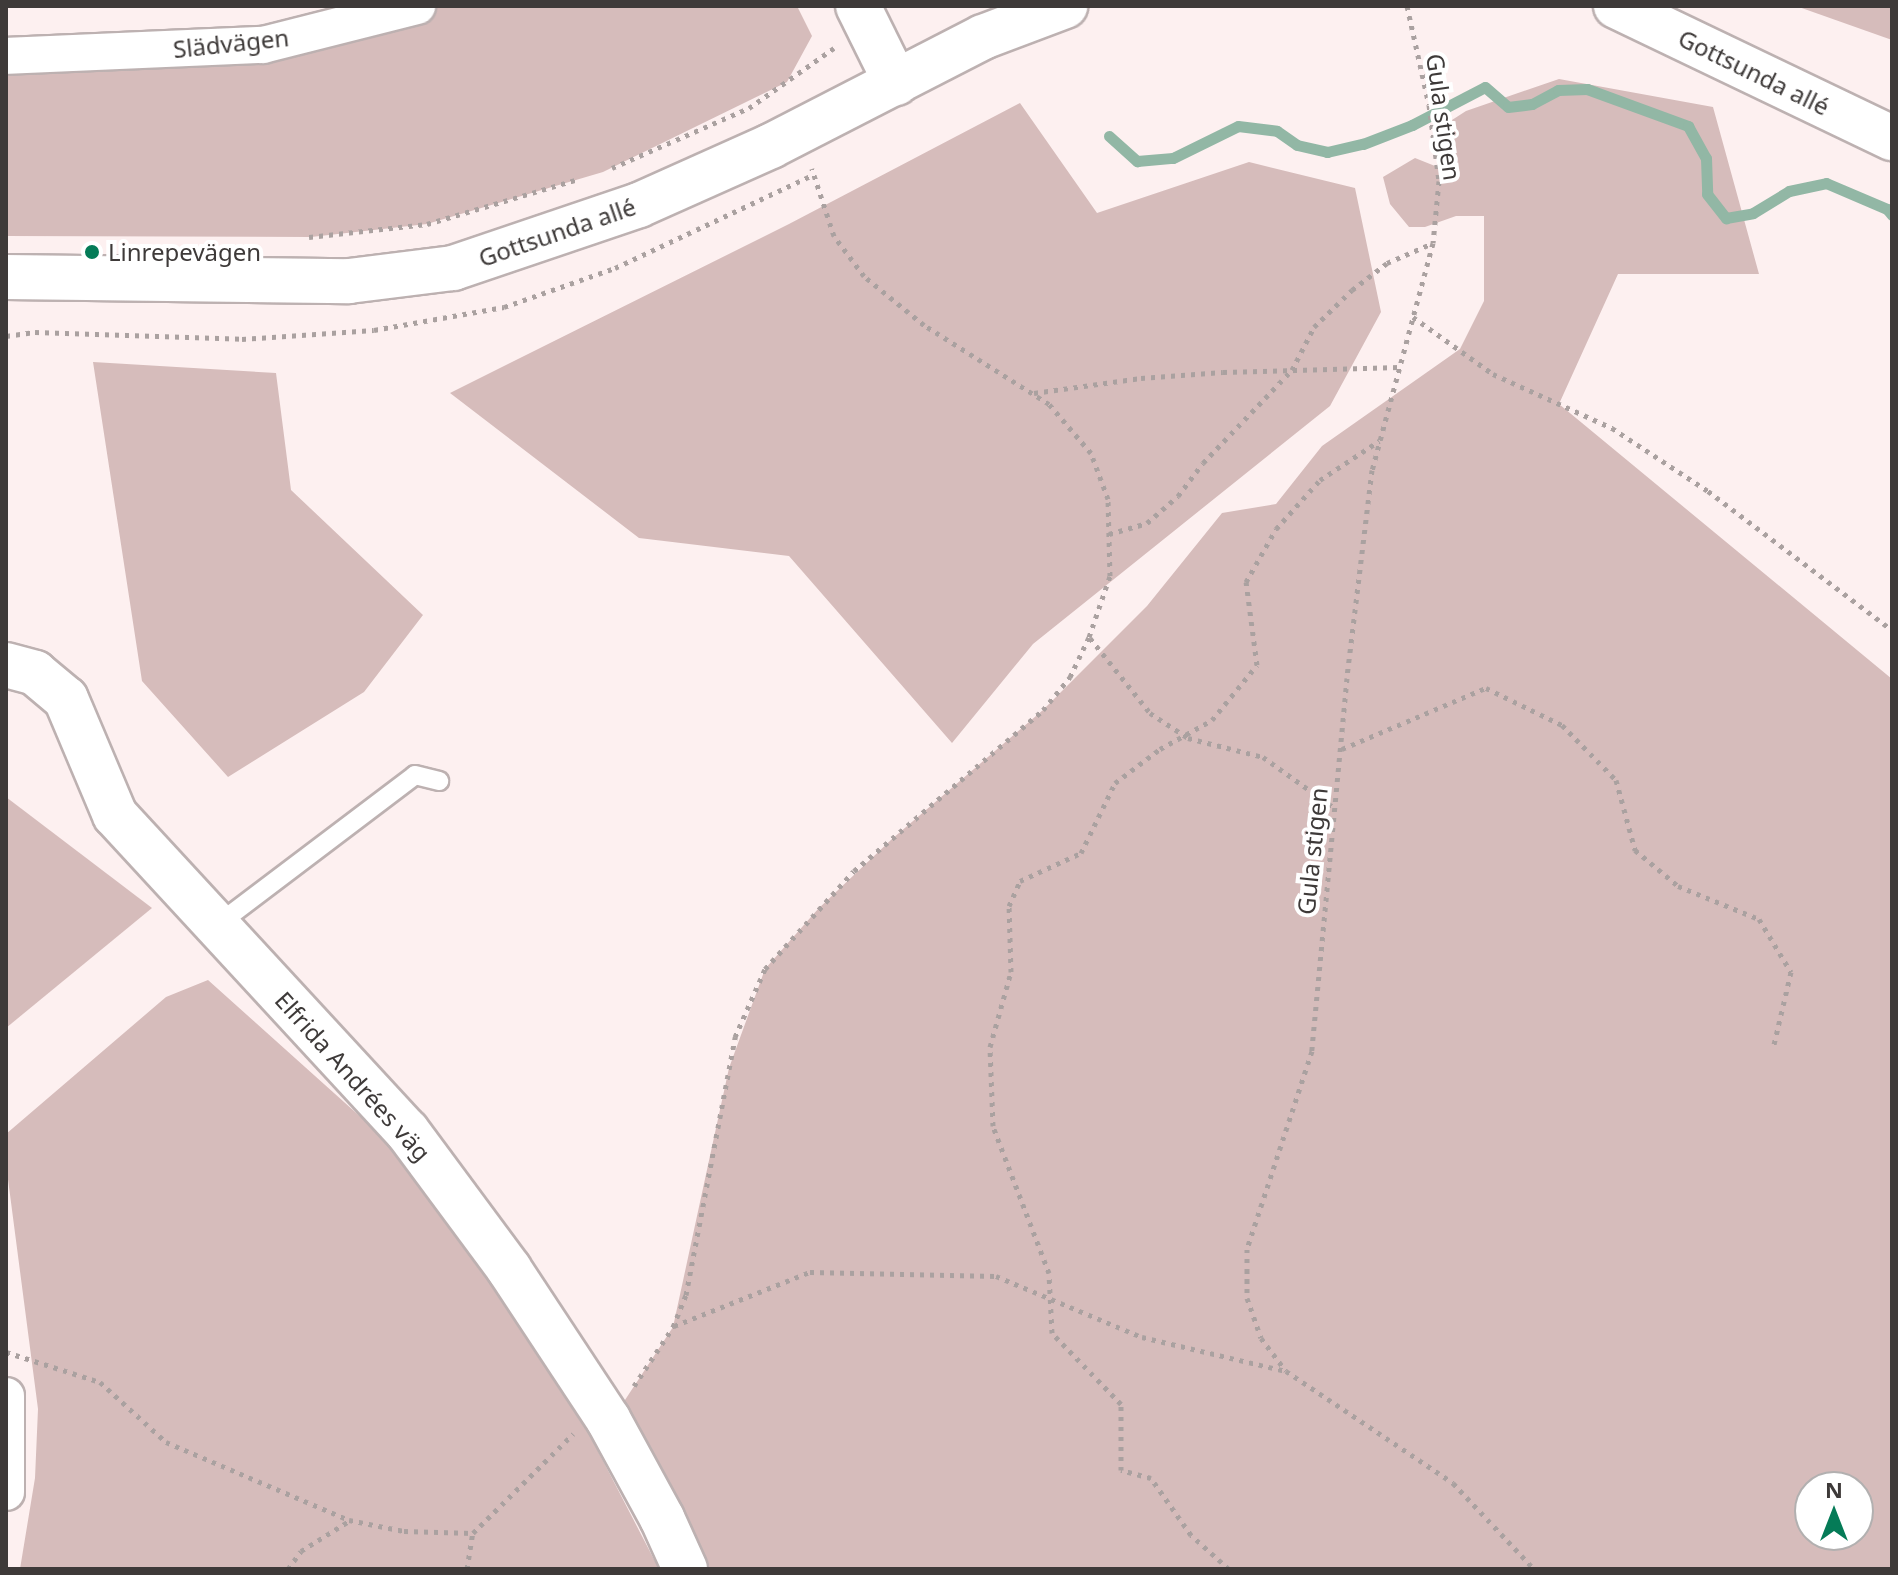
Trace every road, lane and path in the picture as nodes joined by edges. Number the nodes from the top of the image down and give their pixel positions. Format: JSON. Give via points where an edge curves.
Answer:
{"nodes":[{"id":1,"x":417,"y":6,"type":"edge"},
{"id":2,"x":1065,"y":6,"type":"edge"},
{"id":3,"x":1407,"y":6,"type":"edge"},
{"id":4,"x":1616,"y":6,"type":"edge"},
{"id":5,"x":862,"y":15,"type":"edge"},
{"id":6,"x":6,"y":56,"type":"edge"},
{"id":7,"x":896,"y":83,"type":"junction"},
{"id":8,"x":803,"y":127,"type":"junction"},
{"id":9,"x":1892,"y":138,"type":"edge"},
{"id":10,"x":603,"y":172,"type":"dead end"},
{"id":11,"x":588,"y":177,"type":"dead end"},
{"id":12,"x":296,"y":237,"type":"dead end"},
{"id":13,"x":1433,"y":243,"type":"junction"},
{"id":14,"x":6,"y":277,"type":"edge"},
{"id":15,"x":1413,"y":317,"type":"junction"},
{"id":16,"x":67,"y":322,"type":"dead end"},
{"id":17,"x":182,"y":325,"type":"dead end"},
{"id":18,"x":67,"y":332,"type":"dead end"},
{"id":19,"x":181,"y":336,"type":"dead end"},
{"id":20,"x":1399,"y":367,"type":"junction"},
{"id":21,"x":1292,"y":370,"type":"junction"},
{"id":22,"x":1033,"y":394,"type":"junction"},
{"id":23,"x":1380,"y":441,"type":"junction"},
{"id":24,"x":1109,"y":534,"type":"junction"},
{"id":25,"x":1892,"y":630,"type":"edge"},
{"id":26,"x":1089,"y":637,"type":"junction"},
{"id":27,"x":6,"y":665,"type":"edge"},
{"id":28,"x":1184,"y":735,"type":"junction"},
{"id":29,"x":1341,"y":750,"type":"junction"},
{"id":30,"x":439,"y":781,"type":"dead end"},
{"id":31,"x":1334,"y":808,"type":"junction"},
{"id":32,"x":217,"y":925,"type":"junction"},
{"id":33,"x":1773,"y":1049,"type":"dead end"},
{"id":34,"x":1050,"y":1299,"type":"junction"},
{"id":35,"x":673,"y":1327,"type":"junction"},
{"id":36,"x":6,"y":1352,"type":"edge"},
{"id":37,"x":1286,"y":1371,"type":"junction"},
{"id":38,"x":631,"y":1390,"type":"dead end"},
{"id":39,"x":6,"y":1396,"type":"edge"},
{"id":40,"x":574,"y":1434,"type":"dead end"},
{"id":41,"x":6,"y":1492,"type":"edge"},
{"id":42,"x":349,"y":1520,"type":"junction"},
{"id":43,"x":473,"y":1533,"type":"junction"},
{"id":44,"x":288,"y":1569,"type":"edge"},
{"id":45,"x":467,"y":1569,"type":"edge"},
{"id":46,"x":685,"y":1569,"type":"edge"},
{"id":47,"x":1229,"y":1569,"type":"edge"},
{"id":48,"x":1534,"y":1569,"type":"edge"}],
"edges":[{"from":1,"to":6,"type":"street","name":"Slädvägen","via":[[263,45]]},
{"from":2,"to":7,"type":"street","name":"Gottsunda allé","via":[[983,37]]},
{"from":3,"to":13,"type":"path","name":"Gula stigen","via":[[1439,181]]},
{"from":4,"to":9,"type":"street","name":"Gottsunda allé"},
{"from":5,"to":7,"type":"street"},
{"from":5,"to":10,"type":"path","via":[[749,108]]},
{"from":7,"to":8,"type":"street","name":"Gottsunda allé"},
{"from":8,"to":14,"type":"street","name":"Gottsunda allé","via":[[639,205],[453,268],[349,281]]},
{"from":8,"to":22,"type":"path","via":[[834,236],[864,276],[924,325]]},
{"from":11,"to":12,"type":"path","via":[[427,224]]},
{"from":13,"to":15,"type":"path","name":"Gula stigen"},
{"from":13,"to":21,"type":"path","via":[[1387,263],[1352,290],[1314,327]]},
{"from":15,"to":20,"type":"path","name":"Gula stigen"},
{"from":15,"to":25,"type":"path","via":[[1493,374],[1612,428],[1696,483]]},
{"from":16,"to":18,"type":"path"},
{"from":17,"to":19,"type":"path"},
{"from":20,"to":21,"type":"path"},
{"from":20,"to":23,"type":"path","name":"Gula stigen"},
{"from":21,"to":22,"type":"path","via":[[1141,378]]},
{"from":21,"to":24,"type":"path","via":[[1178,496],[1147,523]]},
{"from":22,"to":24,"type":"path","via":[[1049,404],[1091,453],[1108,499]]},
{"from":23,"to":28,"type":"path","via":[[1320,480],[1276,529],[1246,582],[1257,665],[1212,720]]},
{"from":23,"to":29,"type":"path","name":"Gula stigen","via":[[1372,470]]},
{"from":24,"to":26,"type":"path","via":[[1110,576]]},
{"from":26,"to":28,"type":"path","via":[[1150,713]]},
{"from":26,"to":35,"type":"path","via":[[1070,677],[1043,710],[854,871],[765,969],[735,1037],[686,1295]]},
{"from":27,"to":32,"type":"street","name":"Elfrida Andrées väg","via":[[35,673],[66,699],[115,815]]},
{"from":28,"to":31,"type":"path","via":[[1263,757]]},
{"from":28,"to":34,"type":"path","via":[[1115,783],[1081,853],[1020,881],[1009,906],[1011,972],[990,1047],[993,1126],[1049,1273]]},
{"from":29,"to":31,"type":"path","name":"Gula stigen"},
{"from":29,"to":33,"type":"path","via":[[1486,688],[1562,725],[1616,780],[1635,850],[1678,886],[1759,919],[1791,972]]},
{"from":30,"to":32,"type":"lane","via":[[415,775]]},
{"from":31,"to":37,"type":"path","name":"Gula stigen","via":[[1312,1051],[1247,1249],[1247,1298],[1261,1338]]},
{"from":32,"to":46,"type":"street","name":"Elfrida Andrées väg","via":[[407,1131],[509,1269],[608,1419]]},
{"from":34,"to":35,"type":"path","via":[[996,1276],[810,1272]]},
{"from":34,"to":37,"type":"path","via":[[1142,1337]]},
{"from":34,"to":47,"type":"path","via":[[1052,1333],[1121,1404],[1121,1470],[1151,1478],[1191,1535]]},
{"from":35,"to":38,"type":"path"},
{"from":36,"to":42,"type":"path","via":[[100,1382],[166,1442]]},
{"from":37,"to":48,"type":"path","name":"Gula stigen","via":[[1453,1483]]},
{"from":39,"to":41,"type":"street"},
{"from":40,"to":43,"type":"path"},
{"from":42,"to":43,"type":"path","via":[[404,1531]]},
{"from":42,"to":44,"type":"path","via":[[301,1551]]},
{"from":43,"to":45,"type":"path"}]}
